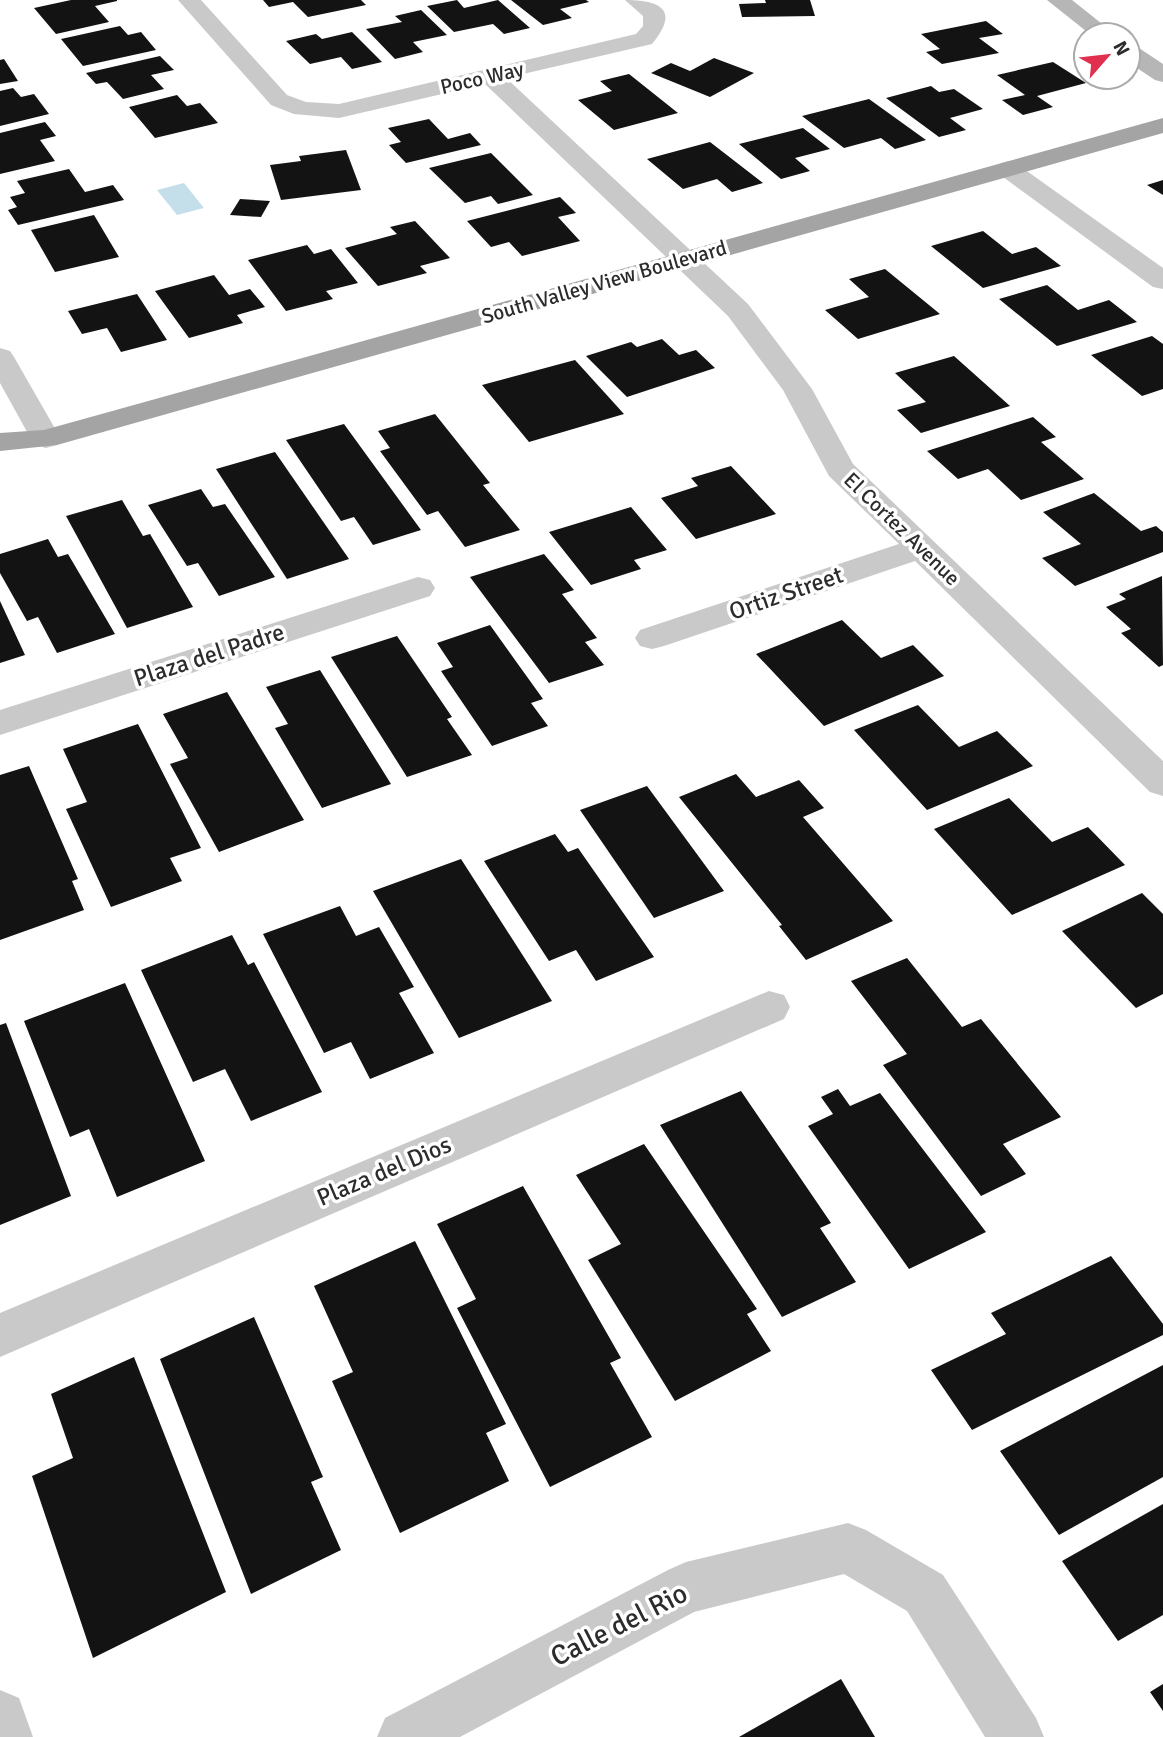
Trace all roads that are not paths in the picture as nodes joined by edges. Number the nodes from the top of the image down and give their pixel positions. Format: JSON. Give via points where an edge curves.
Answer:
{"nodes":[{"id":1,"x":189,"y":0,"type":"edge"},
{"id":2,"x":636,"y":0,"type":"edge"},
{"id":3,"x":1058,"y":0,"type":"edge"},
{"id":4,"x":1086,"y":21,"type":"edge"},
{"id":5,"x":1142,"y":61,"type":"edge"},
{"id":6,"x":1163,"y":75,"type":"edge"},
{"id":7,"x":490,"y":76,"type":"junction"},
{"id":8,"x":1163,"y":125,"type":"edge"},
{"id":9,"x":1008,"y":169,"type":"junction"},
{"id":10,"x":687,"y":259,"type":"junction"},
{"id":11,"x":1163,"y":281,"type":"edge"},
{"id":12,"x":0,"y":357,"type":"edge"},
{"id":13,"x":46,"y":439,"type":"junction"},
{"id":14,"x":0,"y":442,"type":"edge"},
{"id":15,"x":0,"y":467,"type":"edge"},
{"id":16,"x":920,"y":548,"type":"junction"},
{"id":17,"x":418,"y":588,"type":"dead end"},
{"id":18,"x":652,"y":638,"type":"dead end"},
{"id":19,"x":0,"y":723,"type":"edge"},
{"id":20,"x":1163,"y":783,"type":"edge"},
{"id":21,"x":769,"y":1007,"type":"dead end"},
{"id":22,"x":0,"y":1335,"type":"edge"},
{"id":23,"x":0,"y":1717,"type":"edge"},
{"id":24,"x":6,"y":1737,"type":"edge"},
{"id":25,"x":404,"y":1737,"type":"edge"},
{"id":26,"x":1017,"y":1737,"type":"edge"}],
"edges":[{"from":1,"to":7,"type":"street","name":"Poco Way","via":[[279,100],[303,109],[339,111]]},
{"from":2,"to":7,"type":"street","name":"Poco Way","via":[[653,14],[654,27],[644,39]]},
{"from":3,"to":4,"type":"main road"},
{"from":5,"to":6,"type":"main road"},
{"from":7,"to":10,"type":"street","name":"El Cortez Avenue"},
{"from":8,"to":9,"type":"main road","name":"South Valley View Boulevard"},
{"from":9,"to":10,"type":"main road","name":"South Valley View Boulevard"},
{"from":9,"to":11,"type":"street"},
{"from":10,"to":13,"type":"main road","name":"South Valley View Boulevard"},
{"from":10,"to":16,"type":"street","name":"El Cortez Avenue","via":[[738,310],[797,389],[840,469]]},
{"from":12,"to":13,"type":"street"},
{"from":13,"to":14,"type":"main road","name":"South Valley View Boulevard"},
{"from":13,"to":15,"type":"main road","name":"South Valley View Boulevard"},
{"from":16,"to":18,"type":"street","name":"Ortiz Street"},
{"from":16,"to":20,"type":"street","name":"El Cortez Avenue"},
{"from":17,"to":19,"type":"street","name":"Plaza del Padre"},
{"from":21,"to":22,"type":"street","name":"Plaza del Dios"},
{"from":23,"to":24,"type":"street"},
{"from":25,"to":26,"type":"street","name":"Calle del Rio","via":[[686,1588],[848,1548],[925,1593]]}]}
